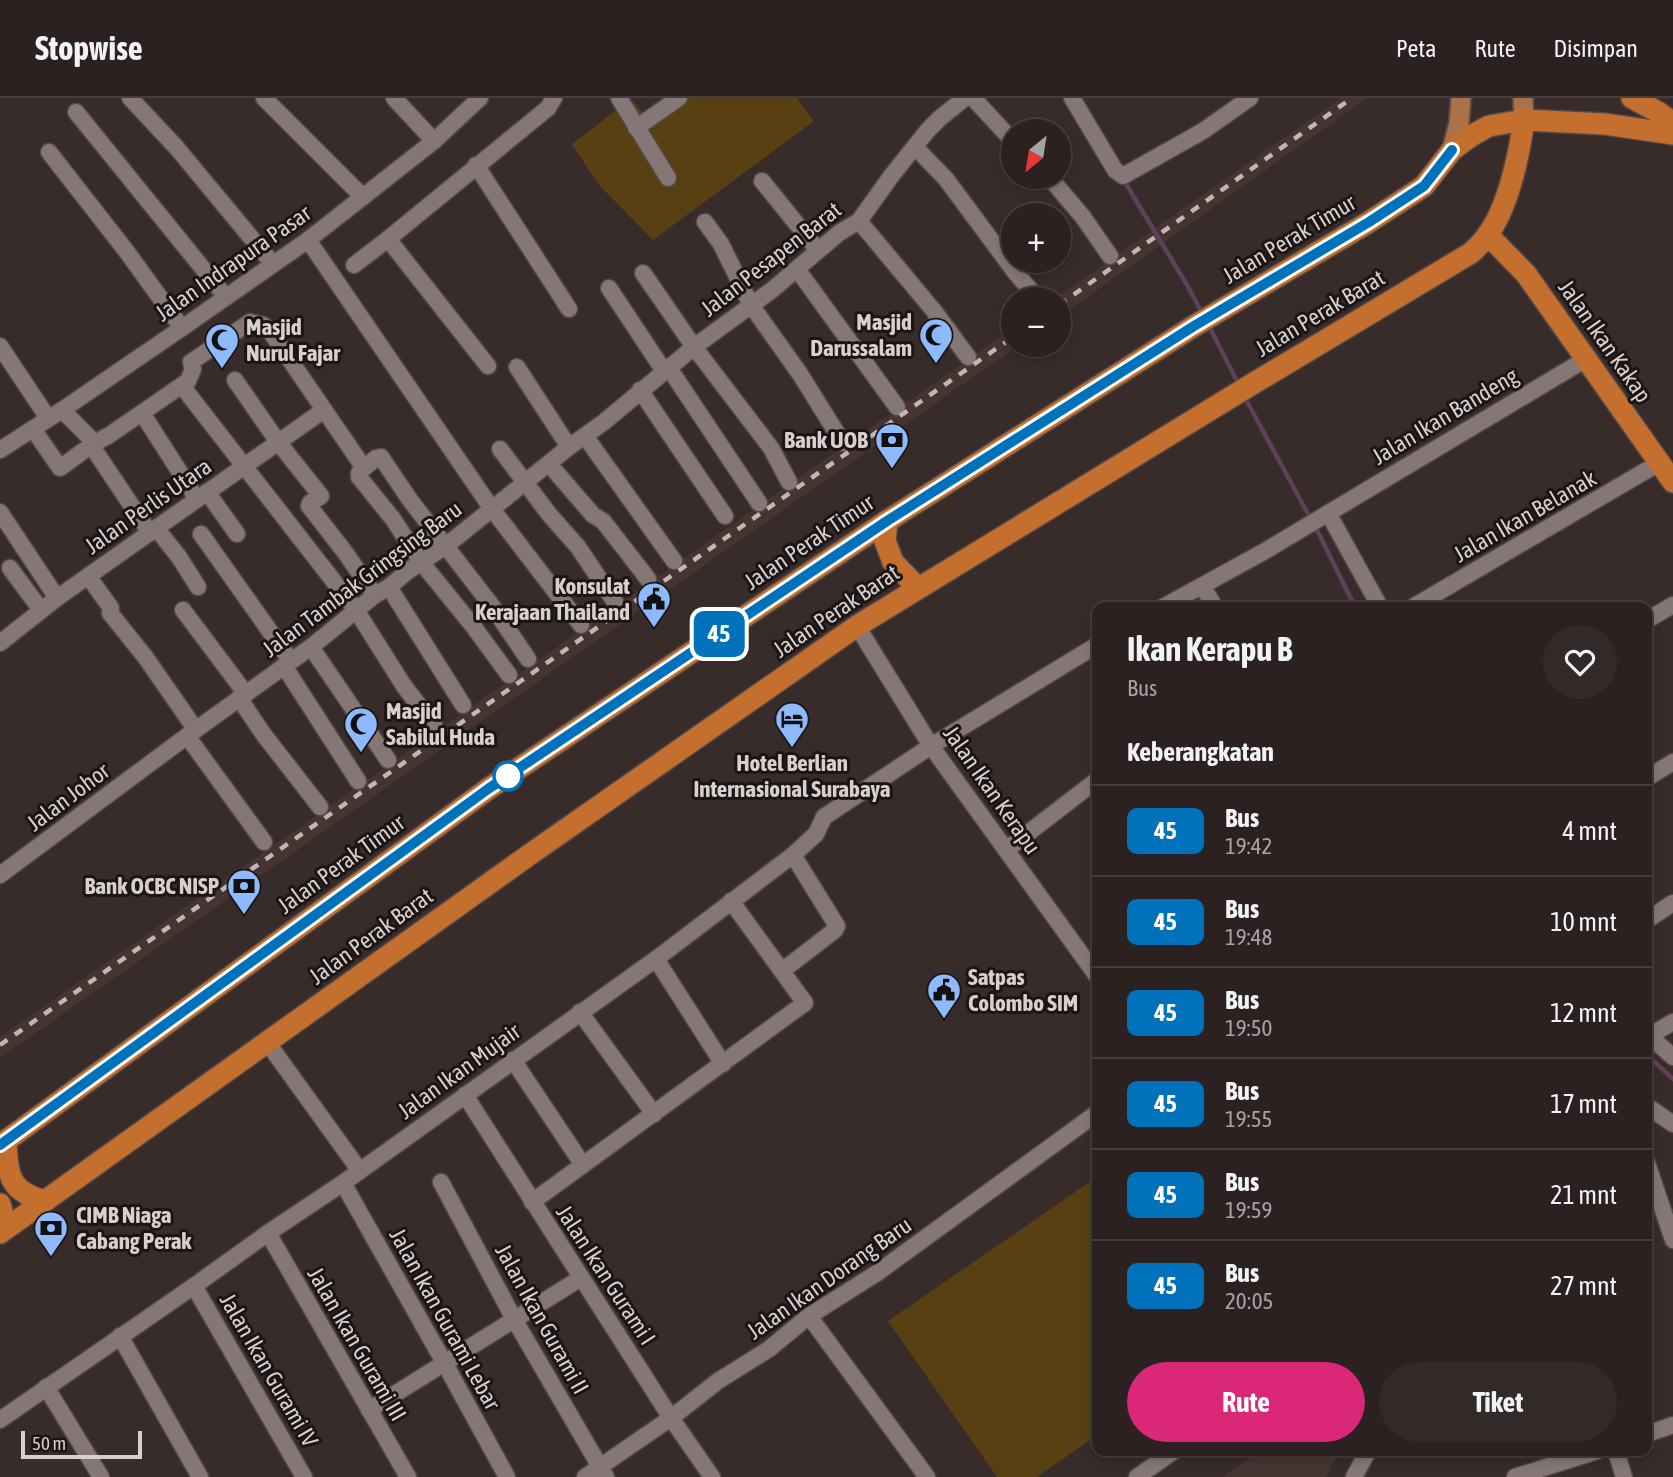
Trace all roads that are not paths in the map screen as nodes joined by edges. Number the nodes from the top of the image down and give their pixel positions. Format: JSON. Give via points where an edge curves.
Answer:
{"nodes":[{"id":1,"x":130,"y":98,"type":"edge"},
{"id":2,"x":264,"y":98,"type":"edge"},
{"id":3,"x":394,"y":98,"type":"edge"},
{"id":4,"x":480,"y":98,"type":"edge"},
{"id":5,"x":554,"y":98,"type":"edge"},
{"id":6,"x":619,"y":98,"type":"edge"},
{"id":7,"x":679,"y":98,"type":"edge"},
{"id":8,"x":965,"y":98,"type":"edge"},
{"id":9,"x":973,"y":98,"type":"edge"},
{"id":10,"x":1072,"y":98,"type":"edge"},
{"id":11,"x":1250,"y":98,"type":"edge"},
{"id":12,"x":1461,"y":98,"type":"edge"},
{"id":13,"x":1524,"y":98,"type":"edge"},
{"id":14,"x":1632,"y":98,"type":"edge"},
{"id":15,"x":76,"y":113,"type":"dead end"},
{"id":16,"x":1524,"y":120,"type":"junction"},
{"id":17,"x":1673,"y":123,"type":"edge"},
{"id":18,"x":636,"y":128,"type":"junction"},
{"id":19,"x":1001,"y":128,"type":"edge"},
{"id":20,"x":1673,"y":134,"type":"edge"},
{"id":21,"x":434,"y":141,"type":"junction"},
{"id":22,"x":915,"y":147,"type":"junction"},
{"id":23,"x":1452,"y":150,"type":"junction"},
{"id":24,"x":49,"y":152,"type":"dead end"},
{"id":25,"x":476,"y":165,"type":"junction"},
{"id":26,"x":668,"y":178,"type":"dead end"},
{"id":27,"x":762,"y":181,"type":"dead end"},
{"id":28,"x":1059,"y":189,"type":"edge"},
{"id":29,"x":363,"y":197,"type":"junction"},
{"id":30,"x":859,"y":221,"type":"junction"},
{"id":31,"x":705,"y":222,"type":"dead end"},
{"id":32,"x":1488,"y":236,"type":"junction"},
{"id":33,"x":388,"y":239,"type":"junction"},
{"id":34,"x":307,"y":240,"type":"junction"},
{"id":35,"x":816,"y":253,"type":"junction"},
{"id":36,"x":1110,"y":256,"type":"dead end"},
{"id":37,"x":273,"y":264,"type":"junction"},
{"id":38,"x":354,"y":265,"type":"dead end"},
{"id":39,"x":797,"y":269,"type":"junction"},
{"id":40,"x":643,"y":273,"type":"dead end"},
{"id":41,"x":1028,"y":287,"type":"edge"},
{"id":42,"x":609,"y":288,"type":"dead end"},
{"id":43,"x":226,"y":297,"type":"junction"},
{"id":44,"x":751,"y":305,"type":"junction"},
{"id":45,"x":569,"y":309,"type":"dead end"},
{"id":46,"x":182,"y":328,"type":"junction"},
{"id":47,"x":0,"y":346,"type":"edge"},
{"id":48,"x":694,"y":347,"type":"junction"},
{"id":49,"x":968,"y":357,"type":"dead end"},
{"id":50,"x":1586,"y":359,"type":"junction"},
{"id":51,"x":488,"y":366,"type":"dead end"},
{"id":52,"x":517,"y":367,"type":"dead end"},
{"id":53,"x":666,"y":370,"type":"junction"},
{"id":54,"x":235,"y":380,"type":"dead end"},
{"id":55,"x":182,"y":386,"type":"junction"},
{"id":56,"x":640,"y":390,"type":"junction"},
{"id":57,"x":897,"y":407,"type":"dead end"},
{"id":58,"x":324,"y":410,"type":"junction"},
{"id":59,"x":142,"y":413,"type":"junction"},
{"id":60,"x":55,"y":414,"type":"junction"},
{"id":61,"x":33,"y":429,"type":"junction"},
{"id":62,"x":585,"y":436,"type":"junction"},
{"id":63,"x":278,"y":442,"type":"junction"},
{"id":64,"x":92,"y":443,"type":"junction"},
{"id":65,"x":843,"y":443,"type":"dead end"},
{"id":66,"x":569,"y":447,"type":"junction"},
{"id":67,"x":500,"y":449,"type":"dead end"},
{"id":68,"x":0,"y":450,"type":"edge"},
{"id":69,"x":1659,"y":463,"type":"junction"},
{"id":70,"x":549,"y":464,"type":"junction"},
{"id":71,"x":244,"y":466,"type":"junction"},
{"id":72,"x":366,"y":467,"type":"junction"},
{"id":73,"x":525,"y":482,"type":"junction"},
{"id":74,"x":789,"y":482,"type":"dead end"},
{"id":75,"x":1673,"y":482,"type":"edge"},
{"id":76,"x":202,"y":495,"type":"junction"},
{"id":77,"x":759,"y":503,"type":"dead end"},
{"id":78,"x":492,"y":509,"type":"junction"},
{"id":79,"x":0,"y":514,"type":"edge"},
{"id":80,"x":1326,"y":514,"type":"junction"},
{"id":81,"x":725,"y":516,"type":"dead end"},
{"id":82,"x":887,"y":521,"type":"junction"},
{"id":83,"x":153,"y":530,"type":"junction"},
{"id":84,"x":201,"y":534,"type":"dead end"},
{"id":85,"x":237,"y":534,"type":"dead end"},
{"id":86,"x":447,"y":545,"type":"junction"},
{"id":87,"x":674,"y":561,"type":"dead end"},
{"id":88,"x":421,"y":562,"type":"junction"},
{"id":89,"x":10,"y":568,"type":"dead end"},
{"id":90,"x":89,"y":576,"type":"junction"},
{"id":91,"x":648,"y":579,"type":"dead end"},
{"id":92,"x":1202,"y":586,"type":"junction"},
{"id":93,"x":198,"y":587,"type":"dead end"},
{"id":94,"x":389,"y":587,"type":"junction"},
{"id":95,"x":918,"y":588,"type":"junction"},
{"id":96,"x":375,"y":596,"type":"junction"},
{"id":97,"x":58,"y":598,"type":"junction"},
{"id":98,"x":615,"y":602,"type":"dead end"},
{"id":99,"x":1172,"y":602,"type":"edge"},
{"id":100,"x":1212,"y":602,"type":"edge"},
{"id":101,"x":1377,"y":602,"type":"edge"},
{"id":102,"x":1422,"y":602,"type":"edge"},
{"id":103,"x":1673,"y":605,"type":"edge"},
{"id":104,"x":41,"y":610,"type":"junction"},
{"id":105,"x":183,"y":610,"type":"dead end"},
{"id":106,"x":356,"y":610,"type":"junction"},
{"id":107,"x":1652,"y":617,"type":"edge"},
{"id":108,"x":581,"y":625,"type":"dead end"},
{"id":109,"x":857,"y":626,"type":"junction"},
{"id":110,"x":0,"y":643,"type":"edge"},
{"id":111,"x":311,"y":647,"type":"junction"},
{"id":112,"x":1092,"y":648,"type":"edge"},
{"id":113,"x":528,"y":659,"type":"dead end"},
{"id":114,"x":288,"y":664,"type":"junction"},
{"id":115,"x":509,"y":676,"type":"dead end"},
{"id":116,"x":243,"y":696,"type":"junction"},
{"id":117,"x":463,"y":705,"type":"dead end"},
{"id":118,"x":434,"y":725,"type":"dead end"},
{"id":119,"x":191,"y":733,"type":"junction"},
{"id":120,"x":931,"y":746,"type":"junction"},
{"id":121,"x":163,"y":754,"type":"joint"},
{"id":122,"x":388,"y":760,"type":"dead end"},
{"id":123,"x":1673,"y":762,"type":"edge"},
{"id":124,"x":1652,"y":775,"type":"edge"},
{"id":125,"x":358,"y":780,"type":"dead end"},
{"id":126,"x":1092,"y":784,"type":"edge"},
{"id":127,"x":320,"y":807,"type":"dead end"},
{"id":128,"x":264,"y":842,"type":"dead end"},
{"id":129,"x":1006,"y":850,"type":"junction"},
{"id":130,"x":793,"y":855,"type":"junction"},
{"id":131,"x":0,"y":875,"type":"edge"},
{"id":132,"x":731,"y":901,"type":"junction"},
{"id":133,"x":1673,"y":903,"type":"edge"},
{"id":134,"x":1652,"y":917,"type":"edge"},
{"id":135,"x":656,"y":959,"type":"junction"},
{"id":136,"x":1092,"y":969,"type":"edge"},
{"id":137,"x":782,"y":971,"type":"junction"},
{"id":138,"x":580,"y":1012,"type":"junction"},
{"id":139,"x":1673,"y":1022,"type":"edge"},
{"id":140,"x":1652,"y":1033,"type":"edge"},
{"id":141,"x":1652,"y":1039,"type":"edge"},
{"id":142,"x":267,"y":1042,"type":"junction"},
{"id":143,"x":1673,"y":1057,"type":"edge"},
{"id":144,"x":513,"y":1060,"type":"junction"},
{"id":145,"x":723,"y":1064,"type":"junction"},
{"id":146,"x":465,"y":1095,"type":"junction"},
{"id":147,"x":1652,"y":1109,"type":"edge"},
{"id":148,"x":654,"y":1114,"type":"junction"},
{"id":149,"x":1092,"y":1117,"type":"edge"},
{"id":150,"x":1673,"y":1124,"type":"edge"},
{"id":151,"x":3,"y":1143,"type":"edge"},
{"id":152,"x":583,"y":1165,"type":"junction"},
{"id":153,"x":360,"y":1171,"type":"junction"},
{"id":154,"x":1652,"y":1178,"type":"edge"},
{"id":155,"x":442,"y":1182,"type":"dead end"},
{"id":156,"x":344,"y":1183,"type":"junction"},
{"id":157,"x":45,"y":1201,"type":"junction"},
{"id":158,"x":532,"y":1202,"type":"junction"},
{"id":159,"x":0,"y":1204,"type":"edge"},
{"id":160,"x":0,"y":1221,"type":"edge"},
{"id":161,"x":0,"y":1233,"type":"edge"},
{"id":162,"x":268,"y":1233,"type":"junction"},
{"id":163,"x":1673,"y":1240,"type":"edge"},
{"id":164,"x":581,"y":1278,"type":"junction"},
{"id":165,"x":194,"y":1286,"type":"junction"},
{"id":166,"x":809,"y":1316,"type":"junction"},
{"id":167,"x":514,"y":1319,"type":"junction"},
{"id":168,"x":120,"y":1336,"type":"junction"},
{"id":169,"x":445,"y":1364,"type":"junction"},
{"id":170,"x":46,"y":1387,"type":"junction"},
{"id":171,"x":369,"y":1410,"type":"junction"},
{"id":172,"x":671,"y":1418,"type":"junction"},
{"id":173,"x":0,"y":1420,"type":"edge"},
{"id":174,"x":1673,"y":1424,"type":"edge"},
{"id":175,"x":1652,"y":1432,"type":"edge"},
{"id":176,"x":1167,"y":1456,"type":"edge"},
{"id":177,"x":1365,"y":1456,"type":"edge"},
{"id":178,"x":1581,"y":1456,"type":"edge"},
{"id":179,"x":1618,"y":1456,"type":"edge"},
{"id":180,"x":603,"y":1472,"type":"edge"},
{"id":181,"x":101,"y":1477,"type":"edge"},
{"id":182,"x":200,"y":1477,"type":"edge"},
{"id":183,"x":304,"y":1477,"type":"edge"},
{"id":184,"x":408,"y":1477,"type":"edge"},
{"id":185,"x":507,"y":1477,"type":"edge"},
{"id":186,"x":585,"y":1477,"type":"edge"},
{"id":187,"x":712,"y":1477,"type":"edge"},
{"id":188,"x":927,"y":1477,"type":"edge"},
{"id":189,"x":1137,"y":1477,"type":"edge"},
{"id":190,"x":1354,"y":1477,"type":"edge"},
{"id":191,"x":1515,"y":1477,"type":"edge"},
{"id":192,"x":1624,"y":1477,"type":"edge"}],
"edges":[{"from":1,"to":37,"type":"street"},
{"from":2,"to":29,"type":"street"},
{"from":3,"to":21,"type":"street"},
{"from":4,"to":21,"type":"street","name":"Jalan Indrapura Pasar"},
{"from":5,"to":25,"type":"street","via":[[548,108]]},
{"from":6,"to":18,"type":"street"},
{"from":7,"to":18,"type":"street"},
{"from":8,"to":22,"type":"street","name":"Jalan Pesapen Barat"},
{"from":9,"to":19,"type":"street"},
{"from":10,"to":11,"type":"street","via":[[1121,175],[1203,131]]},
{"from":12,"to":23,"type":"main road"},
{"from":13,"to":16,"type":"main road"},
{"from":14,"to":17,"type":"highway"},
{"from":15,"to":43,"type":"street"},
{"from":16,"to":20,"type":"highway","name":"Jalan Perak Timur","via":[[1605,124]]},
{"from":16,"to":23,"type":"highway","name":"Jalan Perak Timur","via":[[1489,126]]},
{"from":16,"to":32,"type":"highway","name":"Jalan Perak Barat","via":[[1502,208]]},
{"from":18,"to":26,"type":"street"},
{"from":21,"to":29,"type":"street","name":"Jalan Indrapura Pasar"},
{"from":22,"to":30,"type":"street","name":"Jalan Pesapen Barat"},
{"from":22,"to":41,"type":"street","via":[[946,179]]},
{"from":23,"to":82,"type":"highway","name":"Jalan Perak Timur","via":[[1424,186]]},
{"from":24,"to":46,"type":"street"},
{"from":25,"to":33,"type":"street"},
{"from":25,"to":45,"type":"street"},
{"from":27,"to":35,"type":"street"},
{"from":28,"to":36,"type":"street"},
{"from":29,"to":34,"type":"street","name":"Jalan Indrapura Pasar"},
{"from":30,"to":35,"type":"street","name":"Jalan Pesapen Barat"},
{"from":30,"to":49,"type":"street"},
{"from":31,"to":44,"type":"street"},
{"from":32,"to":50,"type":"highway","name":"Jalan Ikan Kakap","via":[[1526,274]]},
{"from":32,"to":95,"type":"highway","name":"Jalan Perak Barat","via":[[1471,253]]},
{"from":33,"to":38,"type":"street"},
{"from":33,"to":51,"type":"street"},
{"from":34,"to":37,"type":"street","name":"Jalan Indrapura Pasar"},
{"from":34,"to":78,"type":"street"},
{"from":35,"to":39,"type":"street","name":"Jalan Pesapen Barat"},
{"from":37,"to":43,"type":"street","name":"Jalan Indrapura Pasar"},
{"from":39,"to":44,"type":"street","name":"Jalan Pesapen Barat"},
{"from":39,"to":57,"type":"street"},
{"from":40,"to":48,"type":"street"},
{"from":42,"to":53,"type":"street"},
{"from":43,"to":46,"type":"street","name":"Jalan Indrapura Pasar"},
{"from":44,"to":48,"type":"street","name":"Jalan Pesapen Barat"},
{"from":44,"to":65,"type":"street"},
{"from":46,"to":60,"type":"street","name":"Jalan Indrapura Pasar"},
{"from":47,"to":60,"type":"street"},
{"from":48,"to":53,"type":"street","name":"Jalan Pesapen Barat"},
{"from":48,"to":74,"type":"street","via":[[771,448]]},
{"from":50,"to":69,"type":"highway","name":"Jalan Ikan Kakap"},
{"from":50,"to":80,"type":"street","name":"Jalan Ikan Bandeng"},
{"from":52,"to":66,"type":"street"},
{"from":53,"to":56,"type":"street","name":"Jalan Pesapen Barat"},
{"from":53,"to":77,"type":"street"},
{"from":54,"to":63,"type":"street"},
{"from":55,"to":58,"type":"street","via":[[188,381],[192,362],[250,322],[257,323],[270,331]]},
{"from":55,"to":59,"type":"street"},
{"from":55,"to":71,"type":"street"},
{"from":56,"to":62,"type":"street","name":"Jalan Pesapen Barat"},
{"from":56,"to":81,"type":"street"},
{"from":58,"to":63,"type":"street","name":"Jalan Perlis Utara"},
{"from":58,"to":72,"type":"street"},
{"from":59,"to":64,"type":"street"},
{"from":59,"to":76,"type":"street"},
{"from":60,"to":61,"type":"street","name":"Jalan Indrapura Pasar"},
{"from":60,"to":64,"type":"street"},
{"from":61,"to":64,"type":"street","via":[[60,468]]},
{"from":61,"to":68,"type":"street","name":"Jalan Indrapura Pasar"},
{"from":62,"to":66,"type":"street","name":"Jalan Tambak Gringsing Baru"},
{"from":62,"to":87,"type":"street"},
{"from":63,"to":71,"type":"street","name":"Jalan Perlis Utara"},
{"from":63,"to":96,"type":"street","via":[[320,496],[309,506]]},
{"from":64,"to":83,"type":"street"},
{"from":66,"to":70,"type":"street","name":"Jalan Tambak Gringsing Baru"},
{"from":67,"to":73,"type":"street"},
{"from":69,"to":75,"type":"highway","name":"Jalan Ikan Kakap"},
{"from":69,"to":102,"type":"street","name":"Jalan Ikan Belanak"},
{"from":70,"to":73,"type":"street","name":"Jalan Tambak Gringsing Baru"},
{"from":70,"to":91,"type":"street","via":[[603,521]]},
{"from":71,"to":76,"type":"street","name":"Jalan Perlis Utara"},
{"from":71,"to":106,"type":"street"},
{"from":72,"to":86,"type":"street","via":[[381,457]]},
{"from":72,"to":88,"type":"street"},
{"from":73,"to":78,"type":"street","name":"Jalan Tambak Gringsing Baru"},
{"from":73,"to":98,"type":"street"},
{"from":76,"to":83,"type":"street","name":"Jalan Perlis Utara"},
{"from":76,"to":85,"type":"street"},
{"from":78,"to":86,"type":"street","name":"Jalan Tambak Gringsing Baru"},
{"from":78,"to":108,"type":"street"},
{"from":79,"to":97,"type":"street"},
{"from":80,"to":92,"type":"street","name":"Jalan Ikan Bandeng"},
{"from":80,"to":101,"type":"street"},
{"from":82,"to":95,"type":"highway","via":[[885,541],[893,562]]},
{"from":82,"to":151,"type":"highway","name":"Jalan Perak Timur","via":[[488,789]]},
{"from":83,"to":90,"type":"street","name":"Jalan Perlis Utara"},
{"from":83,"to":93,"type":"street","via":[[177,554]]},
{"from":84,"to":114,"type":"street"},
{"from":86,"to":88,"type":"street","name":"Jalan Tambak Gringsing Baru"},
{"from":86,"to":113,"type":"street"},
{"from":88,"to":94,"type":"street","name":"Jalan Tambak Gringsing Baru"},
{"from":88,"to":115,"type":"street"},
{"from":89,"to":104,"type":"street"},
{"from":90,"to":97,"type":"street","name":"Jalan Perlis Utara"},
{"from":90,"to":119,"type":"street"},
{"from":92,"to":99,"type":"street","name":"Jalan Ikan Bandeng"},
{"from":92,"to":100,"type":"street"},
{"from":94,"to":96,"type":"street","name":"Jalan Tambak Gringsing Baru"},
{"from":94,"to":117,"type":"street"},
{"from":95,"to":109,"type":"highway","name":"Jalan Perak Barat"},
{"from":96,"to":106,"type":"street","name":"Jalan Tambak Gringsing Baru"},
{"from":97,"to":104,"type":"street","name":"Jalan Perlis Utara"},
{"from":103,"to":107,"type":"street"},
{"from":104,"to":110,"type":"street","name":"Jalan Perlis Utara"},
{"from":105,"to":116,"type":"street"},
{"from":106,"to":111,"type":"street","name":"Jalan Tambak Gringsing Baru"},
{"from":106,"to":118,"type":"street"},
{"from":109,"to":120,"type":"street","name":"Jalan Ikan Kerapu"},
{"from":109,"to":142,"type":"highway","name":"Jalan Perak Barat"},
{"from":111,"to":114,"type":"street","name":"Jalan Tambak Gringsing Baru"},
{"from":111,"to":122,"type":"street"},
{"from":112,"to":120,"type":"street","name":"Jalan Ikan Mujair"},
{"from":114,"to":116,"type":"street","name":"Jalan Tambak Gringsing Baru"},
{"from":114,"to":125,"type":"street"},
{"from":116,"to":119,"type":"street","name":"Jalan Tambak Gringsing Baru"},
{"from":116,"to":127,"type":"street","via":[[264,735]]},
{"from":119,"to":121,"type":"street","name":"Jalan Tambak Gringsing Baru"},
{"from":119,"to":128,"type":"street"},
{"from":120,"to":129,"type":"street","name":"Jalan Ikan Kerapu"},
{"from":120,"to":130,"type":"street","name":"Jalan Ikan Mujair","via":[[824,817],[816,834]]},
{"from":121,"to":131,"type":"street","name":"Jalan Johor"},
{"from":123,"to":124,"type":"street"},
{"from":126,"to":129,"type":"street"},
{"from":129,"to":136,"type":"street","name":"Jalan Ikan Kerapu"},
{"from":130,"to":132,"type":"street","name":"Jalan Ikan Mujair"},
{"from":130,"to":137,"type":"street","via":[[837,926]]},
{"from":132,"to":135,"type":"street","name":"Jalan Ikan Mujair"},
{"from":132,"to":137,"type":"street"},
{"from":133,"to":134,"type":"street"},
{"from":135,"to":138,"type":"street","name":"Jalan Ikan Mujair"},
{"from":135,"to":145,"type":"street"},
{"from":137,"to":145,"type":"street","via":[[805,1003]]},
{"from":138,"to":144,"type":"street","name":"Jalan Ikan Mujair"},
{"from":138,"to":148,"type":"street"},
{"from":139,"to":140,"type":"street"},
{"from":141,"to":143,"type":"street"},
{"from":142,"to":153,"type":"street"},
{"from":142,"to":157,"type":"highway","name":"Jalan Perak Barat"},
{"from":144,"to":146,"type":"street","name":"Jalan Ikan Mujair"},
{"from":144,"to":152,"type":"street"},
{"from":145,"to":148,"type":"street"},
{"from":146,"to":153,"type":"street","name":"Jalan Ikan Mujair"},
{"from":146,"to":158,"type":"street","name":"Jalan Ikan Gurami I"},
{"from":147,"to":150,"type":"street"},
{"from":148,"to":152,"type":"street"},
{"from":149,"to":166,"type":"street","name":"Jalan Ikan Dorang Baru","via":[[877,1273]]},
{"from":151,"to":157,"type":"highway","via":[[10,1177],[30,1197]]},
{"from":152,"to":158,"type":"street"},
{"from":153,"to":156,"type":"street","name":"Jalan Ikan Mujair"},
{"from":154,"to":163,"type":"street"},
{"from":155,"to":167,"type":"street","name":"Jalan Ikan Gurami II"},
{"from":156,"to":162,"type":"street","name":"Jalan Ikan Mujair"},
{"from":156,"to":169,"type":"street","name":"Jalan Ikan Gurami Lebar"},
{"from":157,"to":161,"type":"highway","name":"Jalan Perak Barat"},
{"from":158,"to":164,"type":"street","name":"Jalan Ikan Gurami I"},
{"from":159,"to":160,"type":"highway"},
{"from":162,"to":165,"type":"street","name":"Jalan Ikan Mujair"},
{"from":162,"to":171,"type":"street","name":"Jalan Ikan Gurami III"},
{"from":164,"to":167,"type":"street"},
{"from":164,"to":172,"type":"street","name":"Jalan Ikan Gurami I"},
{"from":165,"to":168,"type":"street","name":"Jalan Ikan Mujair"},
{"from":165,"to":183,"type":"street","name":"Jalan Ikan Gurami IV"},
{"from":166,"to":172,"type":"street","name":"Jalan Ikan Dorang Baru"},
{"from":166,"to":188,"type":"street"},
{"from":167,"to":169,"type":"street"},
{"from":167,"to":180,"type":"street","name":"Jalan Ikan Gurami II"},
{"from":168,"to":170,"type":"street","name":"Jalan Ikan Mujair"},
{"from":168,"to":182,"type":"street"},
{"from":169,"to":171,"type":"street"},
{"from":169,"to":185,"type":"street","name":"Jalan Ikan Gurami Lebar"},
{"from":170,"to":173,"type":"street","name":"Jalan Ikan Mujair"},
{"from":170,"to":181,"type":"street"},
{"from":171,"to":184,"type":"street","name":"Jalan Ikan Gurami III"},
{"from":172,"to":180,"type":"street","name":"Jalan Ikan Dorang Baru"},
{"from":172,"to":187,"type":"street","name":"Jalan Ikan Gurami I"},
{"from":174,"to":175,"type":"street"},
{"from":176,"to":189,"type":"street"},
{"from":177,"to":190,"type":"street"},
{"from":178,"to":191,"type":"street"},
{"from":179,"to":192,"type":"street"},
{"from":180,"to":186,"type":"street","name":"Jalan Ikan Dorang Baru"}]}
